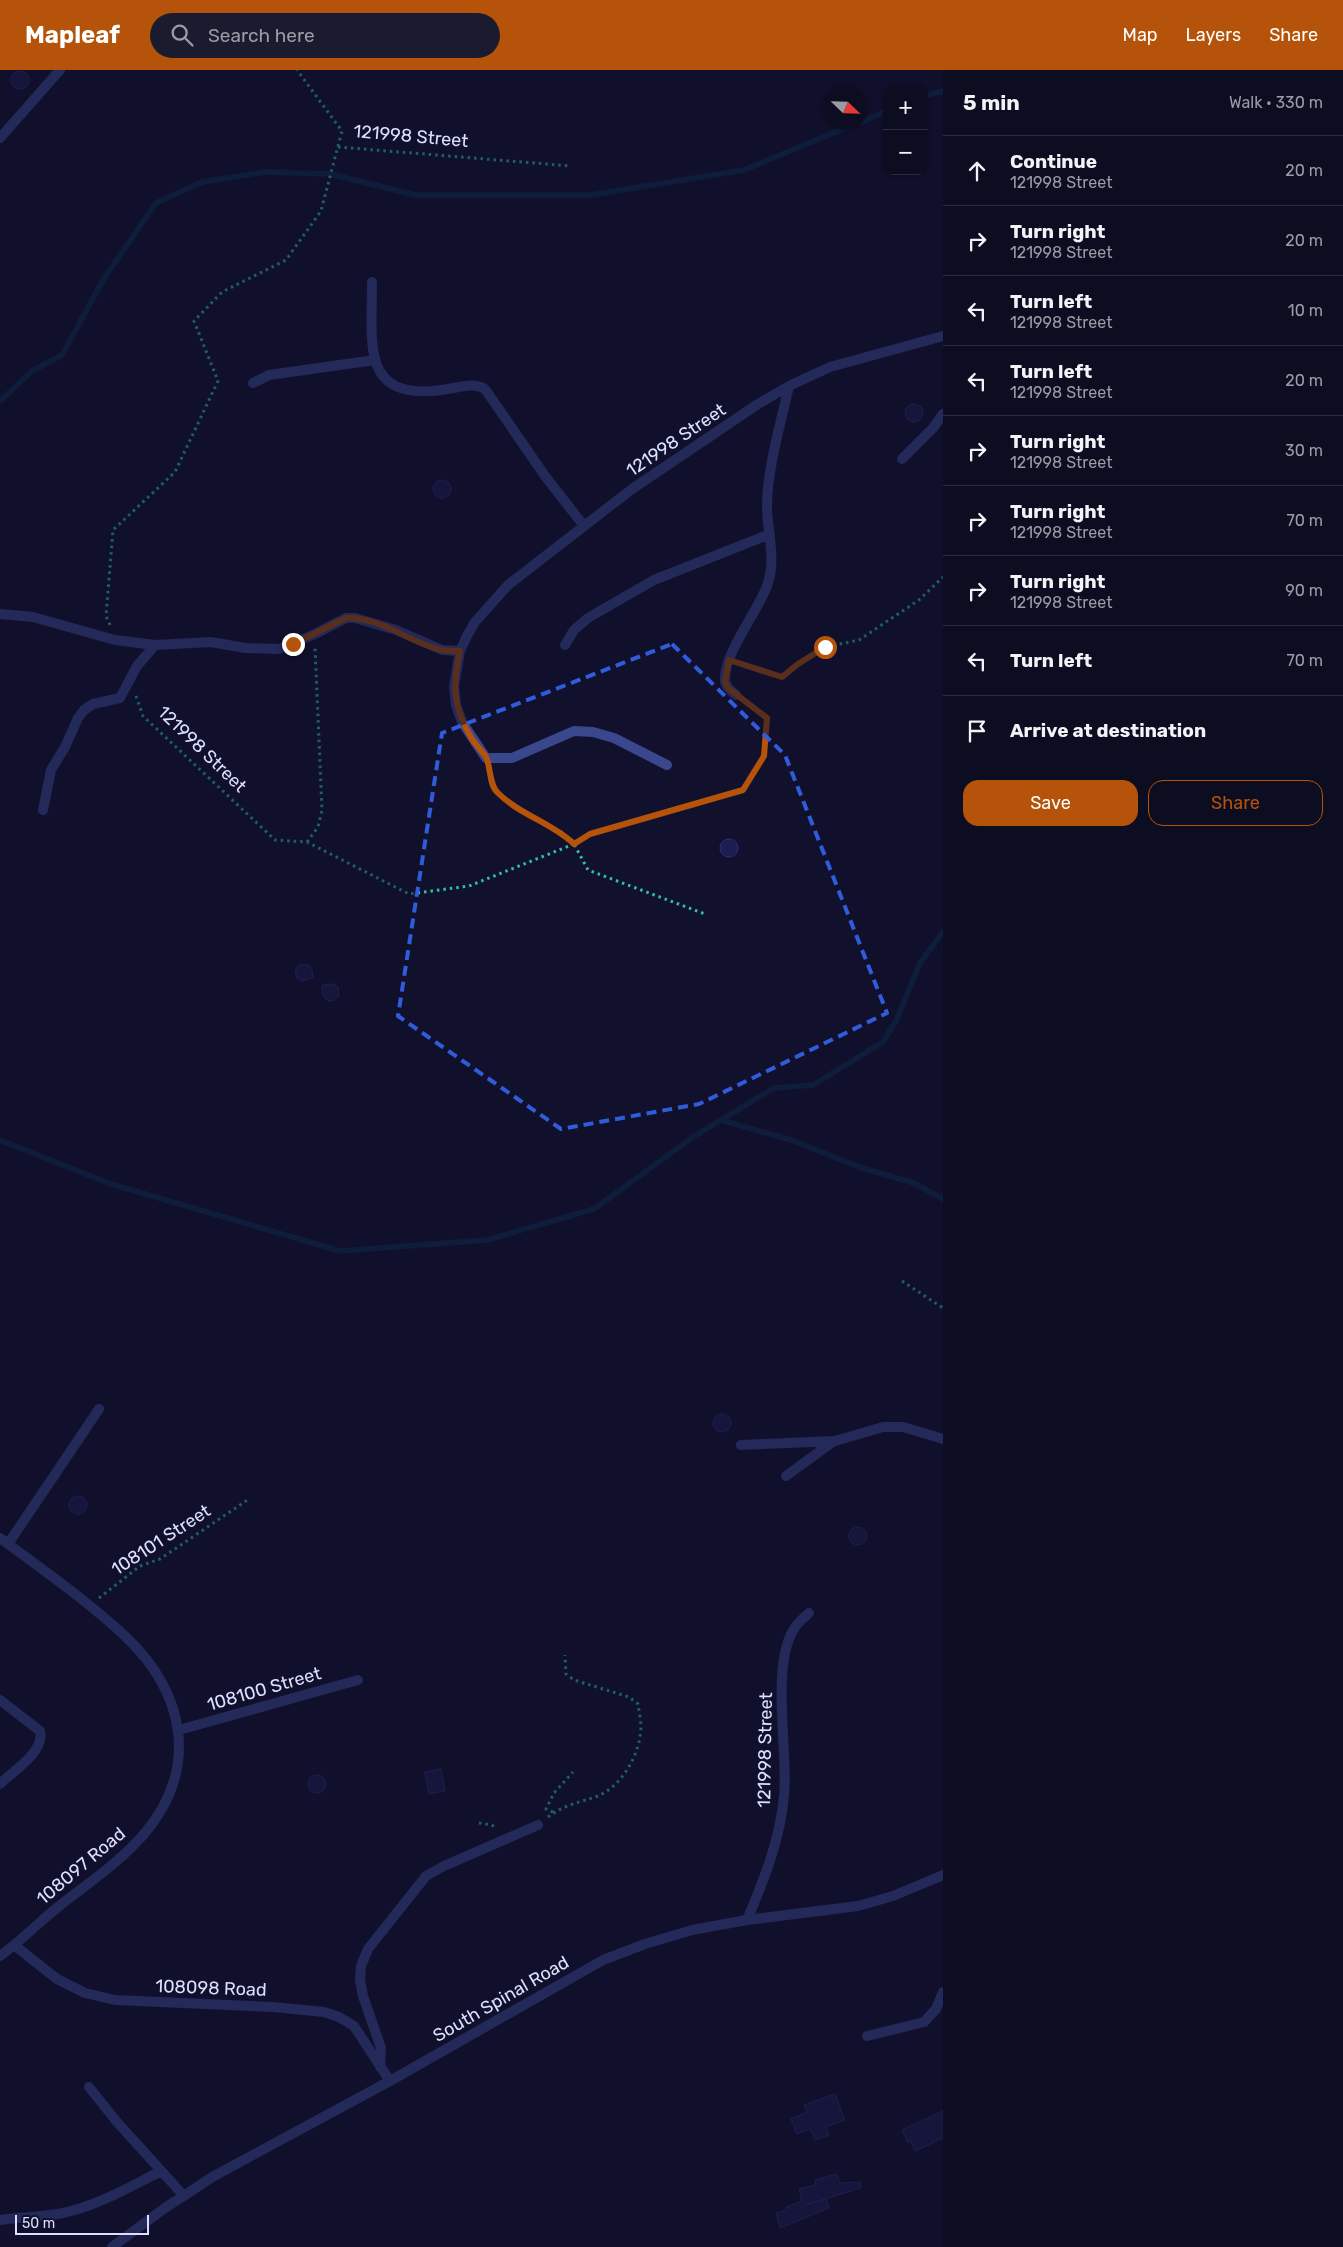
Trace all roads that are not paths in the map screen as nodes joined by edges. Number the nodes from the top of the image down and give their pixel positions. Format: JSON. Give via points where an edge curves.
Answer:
{"nodes":[{"id":1,"x":60,"y":70,"type":"edge"},
{"id":2,"x":0,"y":138,"type":"edge"},
{"id":3,"x":372,"y":282,"type":"dead end"},
{"id":4,"x":943,"y":336,"type":"edge"},
{"id":5,"x":375,"y":360,"type":"junction"},
{"id":6,"x":253,"y":383,"type":"dead end"},
{"id":7,"x":789,"y":386,"type":"junction"},
{"id":8,"x":943,"y":414,"type":"edge"},
{"id":9,"x":902,"y":459,"type":"dead end"},
{"id":10,"x":584,"y":526,"type":"junction"},
{"id":11,"x":770,"y":534,"type":"junction"},
{"id":12,"x":0,"y":614,"type":"edge"},
{"id":13,"x":155,"y":645,"type":"junction"},
{"id":14,"x":565,"y":645,"type":"dead end"},
{"id":15,"x":460,"y":651,"type":"junction"},
{"id":16,"x":736,"y":695,"type":"road end"},
{"id":17,"x":667,"y":765,"type":"dead end"},
{"id":18,"x":43,"y":810,"type":"dead end"},
{"id":19,"x":99,"y":1409,"type":"dead end"},
{"id":20,"x":943,"y":1439,"type":"edge"},
{"id":21,"x":835,"y":1441,"type":"junction"},
{"id":22,"x":741,"y":1444,"type":"dead end"},
{"id":23,"x":786,"y":1476,"type":"dead end"},
{"id":24,"x":4,"y":1541,"type":"edge"},
{"id":25,"x":809,"y":1613,"type":"dead end"},
{"id":26,"x":358,"y":1680,"type":"dead end"},
{"id":27,"x":0,"y":1700,"type":"edge"},
{"id":28,"x":179,"y":1730,"type":"junction"},
{"id":29,"x":0,"y":1784,"type":"edge"},
{"id":30,"x":538,"y":1825,"type":"road end"},
{"id":31,"x":943,"y":1876,"type":"edge"},
{"id":32,"x":747,"y":1920,"type":"junction"},
{"id":33,"x":14,"y":1945,"type":"junction"},
{"id":34,"x":0,"y":1956,"type":"edge"},
{"id":35,"x":943,"y":1992,"type":"edge"},
{"id":36,"x":867,"y":2036,"type":"dead end"},
{"id":37,"x":380,"y":2068,"type":"junction"},
{"id":38,"x":390,"y":2081,"type":"junction"},
{"id":39,"x":89,"y":2087,"type":"dead end"},
{"id":40,"x":161,"y":2171,"type":"junction"},
{"id":41,"x":184,"y":2196,"type":"junction"},
{"id":42,"x":0,"y":2220,"type":"edge"},
{"id":43,"x":112,"y":2247,"type":"edge"}],
"edges":[{"from":1,"to":2,"type":"street"},
{"from":3,"to":5,"type":"street"},
{"from":4,"to":7,"type":"street","name":"121998 Street","via":[[830,367]]},
{"from":5,"to":6,"type":"street","via":[[269,375]]},
{"from":5,"to":10,"type":"street","via":[[379,373],[387,382],[403,388],[428,392],[472,385],[485,389]]},
{"from":7,"to":10,"type":"street","name":"121998 Street","via":[[632,489]]},
{"from":7,"to":11,"type":"street","via":[[774,449],[767,506]]},
{"from":8,"to":9,"type":"street"},
{"from":10,"to":15,"type":"street","name":"121998 Street","via":[[508,586],[476,622]]},
{"from":11,"to":14,"type":"street","via":[[654,580],[588,618],[574,630]]},
{"from":11,"to":16,"type":"street","via":[[772,566],[768,585],[729,660],[725,681]]},
{"from":12,"to":13,"type":"street","via":[[33,617],[115,640]]},
{"from":13,"to":15,"type":"street","via":[[211,642],[279,649],[346,618],[355,618],[396,630],[442,650]]},
{"from":13,"to":18,"type":"street","via":[[137,666],[120,698],[94,704],[78,718],[51,770]]},
{"from":15,"to":17,"type":"street","name":"121998 Street","via":[[454,686],[456,705],[462,722],[486,758],[512,758],[574,731],[614,738]]},
{"from":19,"to":24,"type":"street"},
{"from":20,"to":21,"type":"street","via":[[904,1427],[883,1427]]},
{"from":21,"to":22,"type":"street"},
{"from":21,"to":23,"type":"street"},
{"from":24,"to":28,"type":"street","name":"108097 Road","via":[[126,1636],[154,1671],[171,1702]]},
{"from":25,"to":32,"type":"street","name":"121998 Street","via":[[795,1627],[785,1658],[781,1697],[784,1795],[766,1877]]},
{"from":26,"to":28,"type":"street","name":"108100 Street"},
{"from":27,"to":29,"type":"street","via":[[40,1731],[41,1736],[32,1754]]},
{"from":28,"to":33,"type":"street","name":"108097 Road","via":[[180,1749],[175,1778],[166,1801],[144,1833],[115,1862]]},
{"from":30,"to":37,"type":"street","via":[[426,1876],[368,1949],[361,1966],[360,1980],[381,2048]]},
{"from":31,"to":32,"type":"street","name":"South Spinal Road","via":[[858,1906]]},
{"from":32,"to":38,"type":"street","name":"South Spinal Road","via":[[692,1930],[603,1960]]},
{"from":33,"to":34,"type":"street","name":"108097 Road"},
{"from":33,"to":37,"type":"street","name":"108098 Road","via":[[57,1979],[85,1994],[115,2000],[264,2006],[331,2014],[354,2026]]},
{"from":35,"to":36,"type":"street","via":[[936,2009],[924,2022]]},
{"from":37,"to":38,"type":"street","name":"108098 Road"},
{"from":38,"to":41,"type":"street","name":"South Spinal Road","via":[[214,2176]]},
{"from":39,"to":40,"type":"street"},
{"from":40,"to":41,"type":"street"},
{"from":40,"to":42,"type":"street","via":[[77,2209]]},
{"from":41,"to":43,"type":"street","name":"South Spinal Road"}]}
